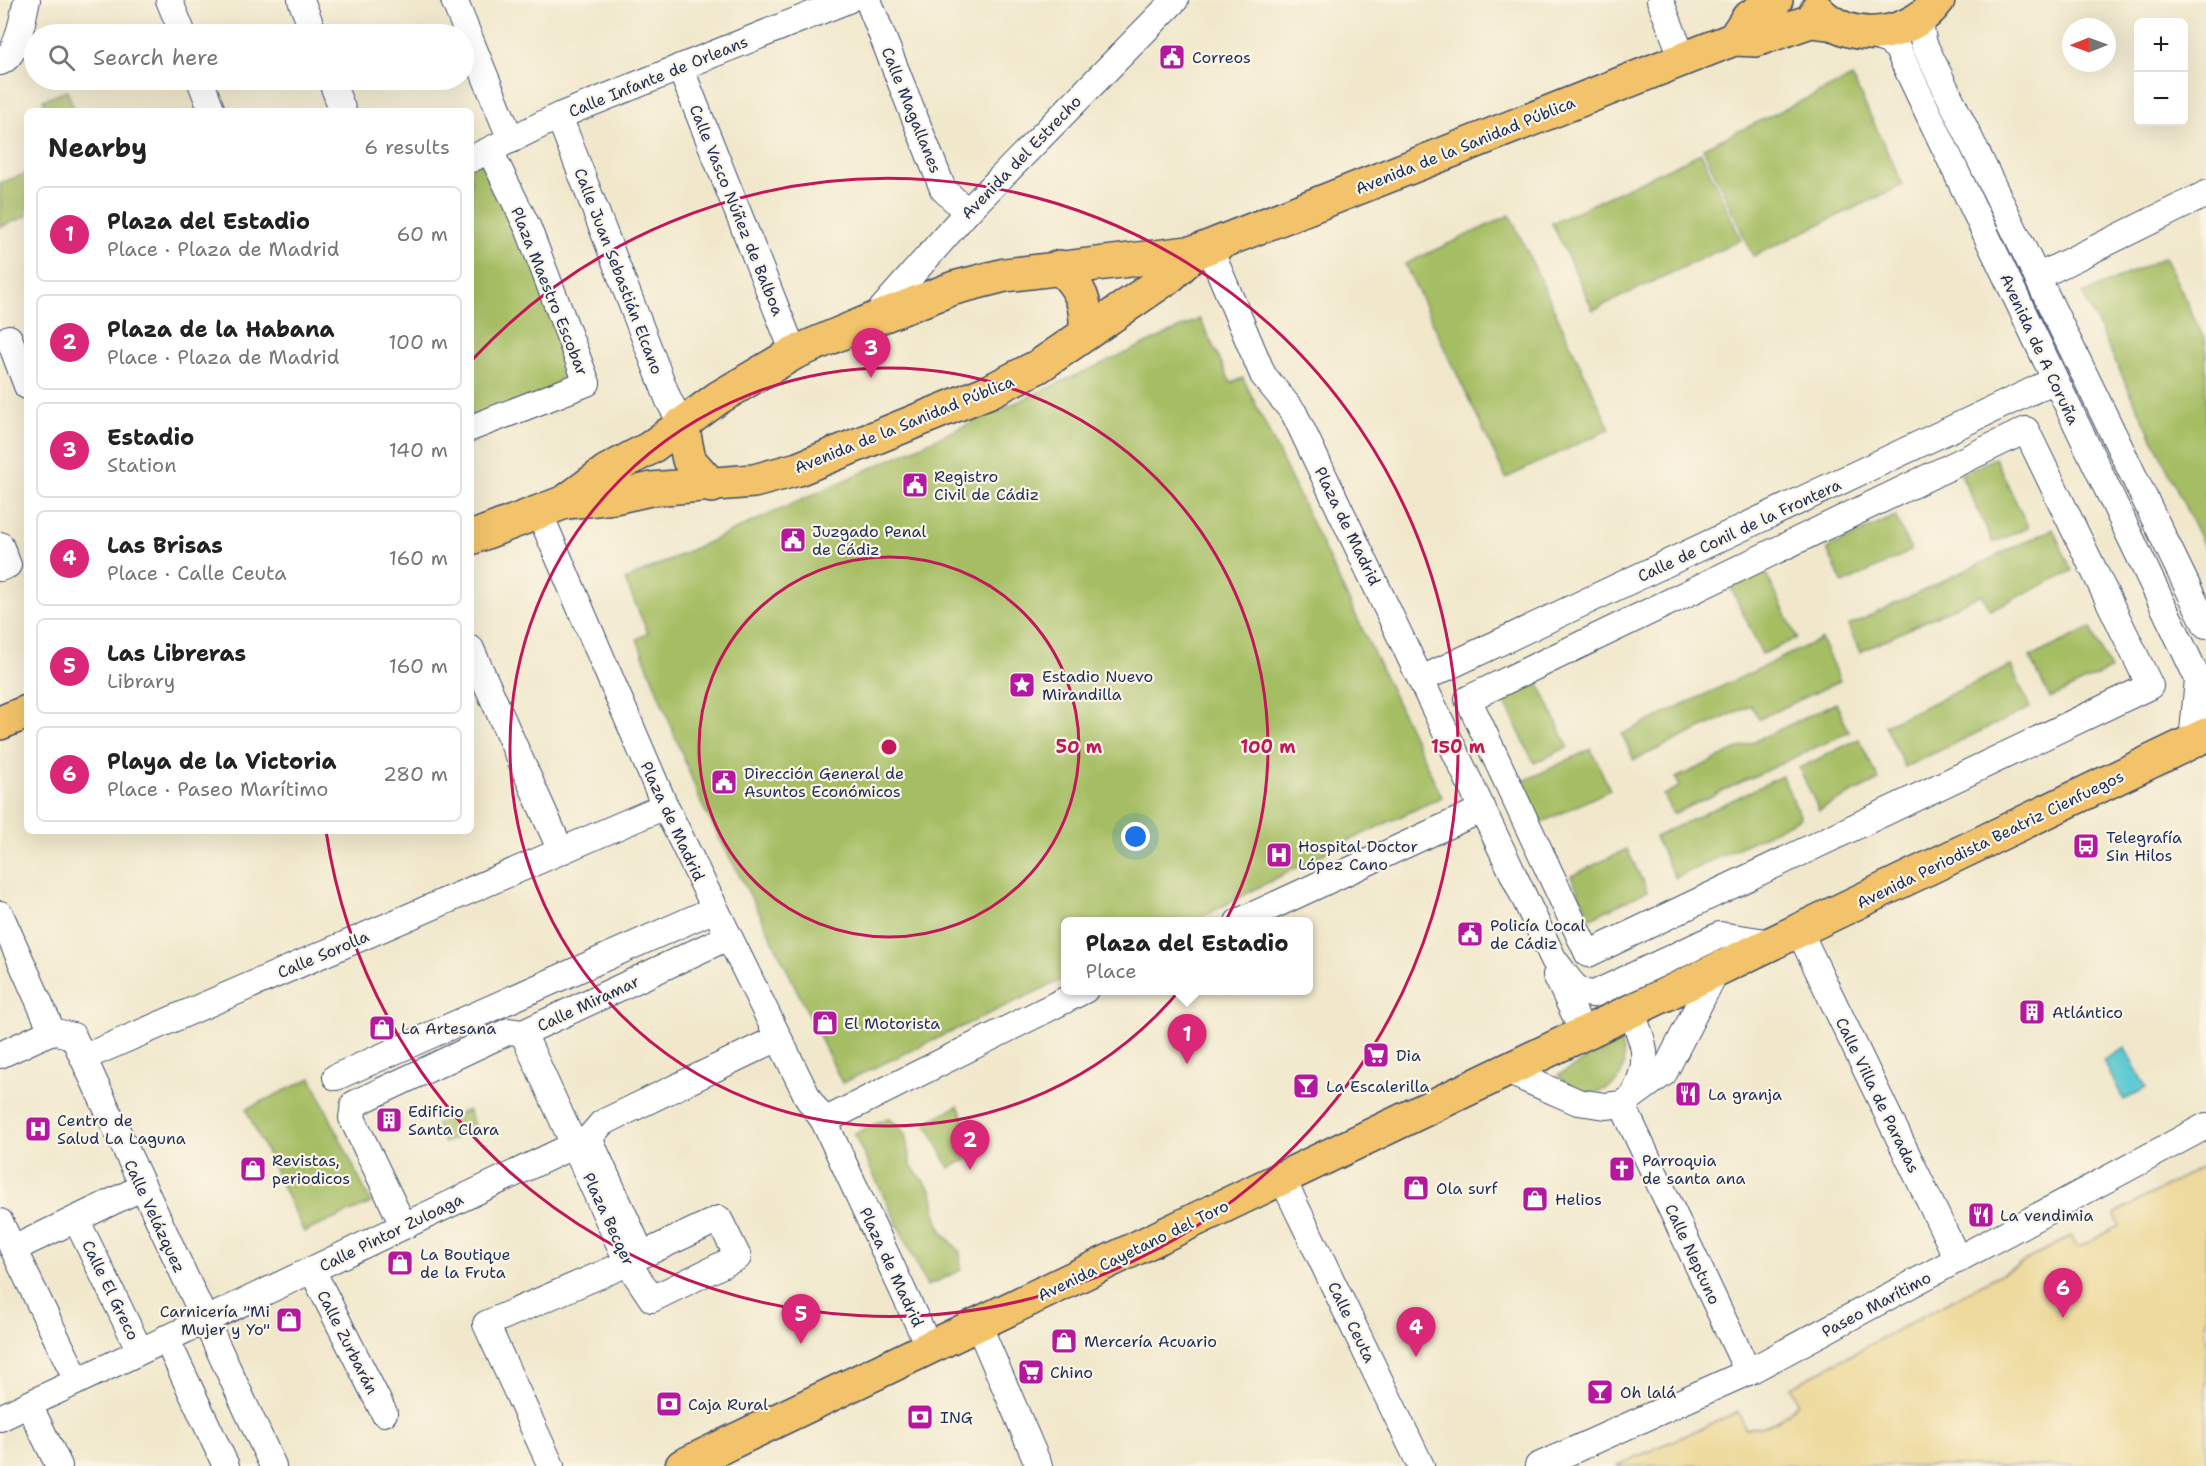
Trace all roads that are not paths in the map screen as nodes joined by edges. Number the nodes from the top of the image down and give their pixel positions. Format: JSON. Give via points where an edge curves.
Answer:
{"nodes":[{"id":1,"x":27,"y":0,"type":"edge"},
{"id":2,"x":169,"y":0,"type":"edge"},
{"id":3,"x":301,"y":0,"type":"edge"},
{"id":4,"x":454,"y":0,"type":"edge"},
{"id":5,"x":848,"y":0,"type":"edge"},
{"id":6,"x":868,"y":0,"type":"edge"},
{"id":7,"x":1175,"y":0,"type":"edge"},
{"id":8,"x":1660,"y":0,"type":"edge"},
{"id":9,"x":1776,"y":0,"type":"edge"},
{"id":10,"x":1808,"y":0,"type":"edge"},
{"id":11,"x":1935,"y":5,"type":"edge"},
{"id":12,"x":179,"y":24,"type":"edge"},
{"id":13,"x":310,"y":24,"type":"edge"},
{"id":14,"x":460,"y":24,"type":"edge"},
{"id":15,"x":1835,"y":24,"type":"junction"},
{"id":16,"x":1868,"y":34,"type":"junction"},
{"id":17,"x":1734,"y":39,"type":"junction"},
{"id":18,"x":1683,"y":59,"type":"junction"},
{"id":19,"x":0,"y":62,"type":"edge"},
{"id":20,"x":680,"y":67,"type":"junction"},
{"id":21,"x":474,"y":81,"type":"edge"},
{"id":22,"x":204,"y":90,"type":"edge"},
{"id":23,"x":335,"y":90,"type":"edge"},
{"id":24,"x":211,"y":108,"type":"edge"},
{"id":25,"x":342,"y":108,"type":"edge"},
{"id":26,"x":559,"y":116,"type":"junction"},
{"id":27,"x":491,"y":150,"type":"edge"},
{"id":28,"x":2206,"y":195,"type":"edge"},
{"id":29,"x":967,"y":212,"type":"junction"},
{"id":30,"x":1203,"y":249,"type":"junction"},
{"id":31,"x":1059,"y":267,"type":"junction"},
{"id":32,"x":2037,"y":277,"type":"junction"},
{"id":33,"x":872,"y":320,"type":"junction"},
{"id":34,"x":1086,"y":333,"type":"junction"},
{"id":35,"x":12,"y":337,"type":"edge"},
{"id":36,"x":794,"y":352,"type":"junction"},
{"id":37,"x":24,"y":376,"type":"edge"},
{"id":38,"x":2055,"y":380,"type":"junction"},
{"id":39,"x":682,"y":424,"type":"junction"},
{"id":40,"x":474,"y":427,"type":"edge"},
{"id":41,"x":712,"y":486,"type":"junction"},
{"id":42,"x":552,"y":507,"type":"junction"},
{"id":43,"x":474,"y":537,"type":"edge"},
{"id":44,"x":0,"y":544,"type":"edge"},
{"id":45,"x":0,"y":568,"type":"edge"},
{"id":46,"x":2206,"y":625,"type":"edge"},
{"id":47,"x":474,"y":656,"type":"edge"},
{"id":48,"x":1422,"y":679,"type":"junction"},
{"id":49,"x":2202,"y":681,"type":"edge"},
{"id":50,"x":2150,"y":686,"type":"joint"},
{"id":51,"x":24,"y":713,"type":"edge"},
{"id":52,"x":0,"y":723,"type":"edge"},
{"id":53,"x":2199,"y":739,"type":"edge"},
{"id":54,"x":665,"y":806,"type":"junction"},
{"id":55,"x":1483,"y":809,"type":"junction"},
{"id":56,"x":561,"y":850,"type":"junction"},
{"id":57,"x":715,"y":909,"type":"junction"},
{"id":58,"x":0,"y":914,"type":"edge"},
{"id":59,"x":1247,"y":917,"type":"edge"},
{"id":60,"x":728,"y":937,"type":"junction"},
{"id":61,"x":1786,"y":937,"type":"junction"},
{"id":62,"x":1554,"y":960,"type":"junction"},
{"id":63,"x":1716,"y":971,"type":"junction"},
{"id":64,"x":1075,"y":995,"type":"edge"},
{"id":65,"x":1631,"y":1012,"type":"junction"},
{"id":66,"x":52,"y":1031,"type":"junction"},
{"id":67,"x":523,"y":1033,"type":"junction"},
{"id":68,"x":1584,"y":1034,"type":"junction"},
{"id":69,"x":778,"y":1038,"type":"junction"},
{"id":70,"x":0,"y":1055,"type":"edge"},
{"id":71,"x":85,"y":1057,"type":"junction"},
{"id":72,"x":1507,"y":1071,"type":"junction"},
{"id":73,"x":336,"y":1077,"type":"dead end"},
{"id":74,"x":1628,"y":1099,"type":"junction"},
{"id":75,"x":824,"y":1121,"type":"junction"},
{"id":76,"x":2206,"y":1126,"type":"edge"},
{"id":77,"x":582,"y":1141,"type":"junction"},
{"id":78,"x":1282,"y":1178,"type":"junction"},
{"id":79,"x":141,"y":1188,"type":"junction"},
{"id":80,"x":0,"y":1222,"type":"edge"},
{"id":81,"x":79,"y":1224,"type":"junction"},
{"id":82,"x":403,"y":1225,"type":"junction"},
{"id":83,"x":14,"y":1249,"type":"junction"},
{"id":84,"x":1958,"y":1260,"type":"junction"},
{"id":85,"x":628,"y":1263,"type":"junction"},
{"id":86,"x":312,"y":1270,"type":"junction"},
{"id":87,"x":204,"y":1321,"type":"junction"},
{"id":88,"x":978,"y":1324,"type":"junction"},
{"id":89,"x":166,"y":1338,"type":"junction"},
{"id":90,"x":929,"y":1347,"type":"junction"},
{"id":91,"x":140,"y":1351,"type":"junction"},
{"id":92,"x":1748,"y":1372,"type":"junction"},
{"id":93,"x":77,"y":1380,"type":"junction"},
{"id":94,"x":29,"y":1405,"type":"junction"},
{"id":95,"x":384,"y":1413,"type":"dead end"},
{"id":96,"x":0,"y":1419,"type":"edge"},
{"id":97,"x":59,"y":1466,"type":"edge"},
{"id":98,"x":226,"y":1466,"type":"edge"},
{"id":99,"x":273,"y":1466,"type":"edge"},
{"id":100,"x":551,"y":1466,"type":"edge"},
{"id":101,"x":682,"y":1466,"type":"edge"},
{"id":102,"x":1038,"y":1466,"type":"edge"},
{"id":103,"x":1421,"y":1466,"type":"edge"},
{"id":104,"x":1538,"y":1466,"type":"edge"}],
"edges":[{"from":1,"to":19,"type":"street","via":[[15,43]]},
{"from":2,"to":12,"type":"street"},
{"from":3,"to":13,"type":"street"},
{"from":4,"to":14,"type":"street"},
{"from":5,"to":20,"type":"street","name":"Calle Infante de Orleans"},
{"from":6,"to":29,"type":"street","name":"Calle Magallanes","via":[[943,189]]},
{"from":7,"to":29,"type":"street","name":"Avenida del Estrecho"},
{"from":8,"to":18,"type":"street"},
{"from":9,"to":17,"type":"main road","name":"Avenida de la Sanidad Pública","via":[[1748,19]]},
{"from":10,"to":15,"type":"main road"},
{"from":11,"to":16,"type":"main road","via":[[1898,30]]},
{"from":11,"to":32,"type":"street","name":"Avenida de A Coruña","via":[[1922,30],[1924,44]]},
{"from":15,"to":16,"type":"main road"},
{"from":15,"to":17,"type":"main road","name":"Avenida de la Sanidad Pública","via":[[1811,21],[1756,40]]},
{"from":16,"to":38,"type":"street","name":"Avenida de A Coruña","via":[[1896,48]]},
{"from":17,"to":18,"type":"main road","name":"Avenida de la Sanidad Pública"},
{"from":18,"to":30,"type":"main road","name":"Avenida de la Sanidad Pública"},
{"from":20,"to":26,"type":"street","name":"Calle Infante de Orleans"},
{"from":20,"to":36,"type":"street","name":"Calle Vasco Núñez de Balboa"},
{"from":21,"to":27,"type":"street"},
{"from":22,"to":24,"type":"street"},
{"from":23,"to":25,"type":"street"},
{"from":26,"to":27,"type":"street","name":"Calle Infante de Orleans"},
{"from":26,"to":39,"type":"street","name":"Calle Juan Sebastián Elcano","via":[[669,401]]},
{"from":27,"to":40,"type":"street","name":"Plaza Maestro Escobar","via":[[528,228],[587,383]]},
{"from":28,"to":32,"type":"street"},
{"from":29,"to":33,"type":"street","name":"Avenida del Estrecho"},
{"from":30,"to":31,"type":"main road","name":"Avenida de la Sanidad Pública"},
{"from":30,"to":34,"type":"main road","name":"Avenida de la Sanidad Pública"},
{"from":30,"to":48,"type":"street","name":"Plaza de Madrid","via":[[1263,375],[1294,413]]},
{"from":31,"to":33,"type":"main road","name":"Avenida de la Sanidad Pública","via":[[954,288]]},
{"from":31,"to":34,"type":"main road","via":[[1084,296]]},
{"from":32,"to":46,"type":"street","name":"Avenida de A Coruña"},
{"from":33,"to":36,"type":"main road","name":"Avenida de la Sanidad Pública"},
{"from":34,"to":41,"type":"main road","name":"Avenida de la Sanidad Pública","via":[[1039,366],[990,391],[798,469],[754,481]]},
{"from":35,"to":37,"type":"street"},
{"from":36,"to":39,"type":"main road","name":"Avenida de la Sanidad Pública"},
{"from":38,"to":48,"type":"street","name":"Calle de Conil de la Frontera"},
{"from":38,"to":49,"type":"street","name":"Avenida de A Coruña"},
{"from":39,"to":41,"type":"main road","via":[[689,460]]},
{"from":39,"to":42,"type":"main road","name":"Avenida de la Sanidad Pública","via":[[650,448]]},
{"from":41,"to":42,"type":"main road","name":"Avenida de la Sanidad Pública","via":[[651,489]]},
{"from":42,"to":43,"type":"main road","name":"Avenida de la Sanidad Pública"},
{"from":42,"to":54,"type":"street","name":"Plaza de Madrid"},
{"from":44,"to":45,"type":"street","via":[[8,565]]},
{"from":47,"to":56,"type":"street"},
{"from":48,"to":55,"type":"street","name":"Plaza de Madrid"},
{"from":49,"to":53,"type":"street","name":"Avenida de A Coruña"},
{"from":50,"to":50,"type":"street","via":[[1588,954],[1468,699],[2026,430]]},
{"from":51,"to":52,"type":"main road"},
{"from":53,"to":61,"type":"main road","name":"Avenida Periodista Beatriz Cienfuegos"},
{"from":54,"to":56,"type":"street","name":"Calle Sorolla"},
{"from":54,"to":57,"type":"street","name":"Plaza de Madrid"},
{"from":55,"to":59,"type":"street"},
{"from":55,"to":62,"type":"street","name":"Plaza de Madrid"},
{"from":56,"to":71,"type":"street","name":"Calle Sorolla"},
{"from":57,"to":60,"type":"street","name":"Plaza de Madrid"},
{"from":57,"to":73,"type":"street","name":"Calle Miramar"},
{"from":58,"to":66,"type":"street"},
{"from":60,"to":67,"type":"street","name":"Calle Miramar"},
{"from":60,"to":69,"type":"street","name":"Plaza de Madrid"},
{"from":61,"to":62,"type":"street","name":"Plaza de Madrid","via":[[1720,935],[1594,994],[1575,988]]},
{"from":61,"to":63,"type":"main road","name":"Avenida Periodista Beatriz Cienfuegos"},
{"from":61,"to":84,"type":"street","name":"Calle Villa de Paradas"},
{"from":62,"to":68,"type":"street","name":"Plaza de Madrid","via":[[1556,974]]},
{"from":63,"to":65,"type":"main road","name":"Avenida Periodista Beatriz Cienfuegos"},
{"from":63,"to":74,"type":"street","via":[[1664,1073]]},
{"from":64,"to":75,"type":"street"},
{"from":65,"to":68,"type":"main road","name":"Avenida Periodista Beatriz Cienfuegos"},
{"from":65,"to":74,"type":"street","via":[[1645,1045],[1644,1073]]},
{"from":66,"to":70,"type":"street"},
{"from":66,"to":71,"type":"street","name":"Calle Velázquez","via":[[73,1036]]},
{"from":67,"to":77,"type":"street"},
{"from":67,"to":82,"type":"street","name":"Calle Miramar","via":[[509,1031],[354,1104],[352,1118]]},
{"from":68,"to":72,"type":"main road","name":"Avenida Cayetano del Toro"},
{"from":69,"to":75,"type":"street","name":"Plaza de Madrid"},
{"from":69,"to":77,"type":"street","name":"Calle Pintor Zuloaga","via":[[602,1123]]},
{"from":71,"to":79,"type":"street","name":"Calle Velázquez"},
{"from":72,"to":74,"type":"street","via":[[1578,1102],[1606,1106]]},
{"from":72,"to":78,"type":"main road","name":"Avenida Cayetano del Toro"},
{"from":74,"to":92,"type":"street","name":"Calle Neptuno"},
{"from":75,"to":90,"type":"street","name":"Plaza de Madrid"},
{"from":76,"to":84,"type":"street","name":"Paseo Marítimo"},
{"from":77,"to":82,"type":"street","name":"Calle Pintor Zuloaga"},
{"from":77,"to":85,"type":"street","name":"Plaza Becqer"},
{"from":77,"to":85,"type":"street","name":"Plaza Becqer","via":[[642,1255],[719,1219],[738,1257],[652,1299]]},
{"from":78,"to":88,"type":"main road","name":"Avenida Cayetano del Toro"},
{"from":78,"to":103,"type":"street","name":"Calle Ceuta"},
{"from":79,"to":81,"type":"street"},
{"from":79,"to":87,"type":"street","name":"Calle Velázquez"},
{"from":80,"to":83,"type":"street"},
{"from":81,"to":83,"type":"street"},
{"from":81,"to":91,"type":"street","name":"Calle El Greco"},
{"from":82,"to":86,"type":"street","name":"Calle Pintor Zuloaga"},
{"from":83,"to":93,"type":"street"},
{"from":84,"to":92,"type":"street","name":"Paseo Marítimo"},
{"from":85,"to":100,"type":"street","via":[[486,1324]]},
{"from":86,"to":87,"type":"street","name":"Calle Pintor Zuloaga"},
{"from":86,"to":95,"type":"street","name":"Calle Zurbarán"},
{"from":87,"to":89,"type":"street","name":"Calle Pintor Zuloaga"},
{"from":87,"to":99,"type":"street","name":"Calle Velázquez"},
{"from":88,"to":90,"type":"main road","name":"Avenida Cayetano del Toro"},
{"from":88,"to":102,"type":"street"},
{"from":89,"to":91,"type":"street","name":"Calle Pintor Zuloaga"},
{"from":89,"to":98,"type":"street"},
{"from":90,"to":101,"type":"main road","name":"Avenida Cayetano del Toro"},
{"from":91,"to":93,"type":"street","name":"Calle Pintor Zuloaga"},
{"from":92,"to":104,"type":"street","name":"Paseo Marítimo"},
{"from":93,"to":94,"type":"street","name":"Calle Pintor Zuloaga"},
{"from":94,"to":96,"type":"street","name":"Calle Pintor Zuloaga"},
{"from":94,"to":97,"type":"street"}]}
